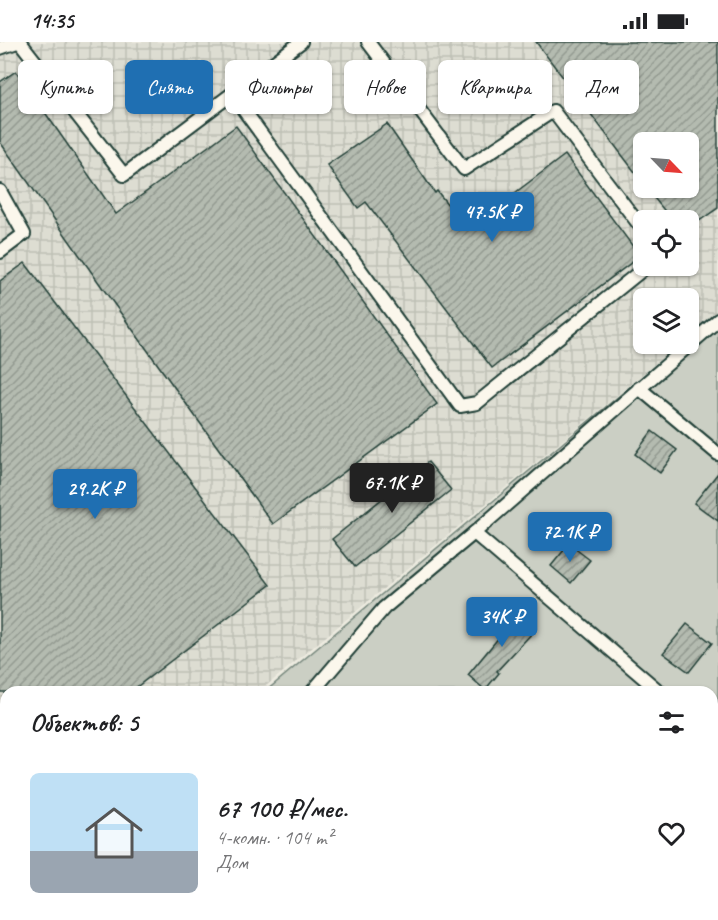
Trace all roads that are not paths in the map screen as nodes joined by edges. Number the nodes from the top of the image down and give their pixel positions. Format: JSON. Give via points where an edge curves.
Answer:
{"nodes":[{"id":1,"x":19,"y":42,"type":"edge"},
{"id":2,"x":301,"y":42,"type":"edge"},
{"id":3,"x":369,"y":42,"type":"edge"},
{"id":4,"x":0,"y":48,"type":"edge"},
{"id":5,"x":277,"y":60,"type":"edge"},
{"id":6,"x":225,"y":99,"type":"edge"},
{"id":7,"x":247,"y":114,"type":"edge"},
{"id":8,"x":0,"y":191,"type":"edge"},
{"id":9,"x":633,"y":216,"type":"edge"},
{"id":10,"x":0,"y":252,"type":"edge"},
{"id":11,"x":635,"y":276,"type":"edge"},
{"id":12,"x":718,"y":320,"type":"edge"},
{"id":13,"x":639,"y":388,"type":"junction"},
{"id":14,"x":718,"y":454,"type":"edge"},
{"id":15,"x":474,"y":533,"type":"junction"},
{"id":16,"x":317,"y":686,"type":"edge"},
{"id":17,"x":653,"y":686,"type":"edge"}],
"edges":[{"from":1,"to":4,"type":"lane"},
{"from":1,"to":6,"type":"lane","via":[[124,175]]},
{"from":2,"to":5,"type":"lane"},
{"from":3,"to":9,"type":"lane","via":[[464,169],[553,111]]},
{"from":7,"to":11,"type":"lane","via":[[460,406],[477,403]]},
{"from":8,"to":10,"type":"lane","via":[[24,234]]},
{"from":12,"to":13,"type":"lane"},
{"from":13,"to":14,"type":"lane"},
{"from":13,"to":15,"type":"lane"},
{"from":15,"to":16,"type":"lane","via":[[384,608]]},
{"from":15,"to":17,"type":"lane"}]}
